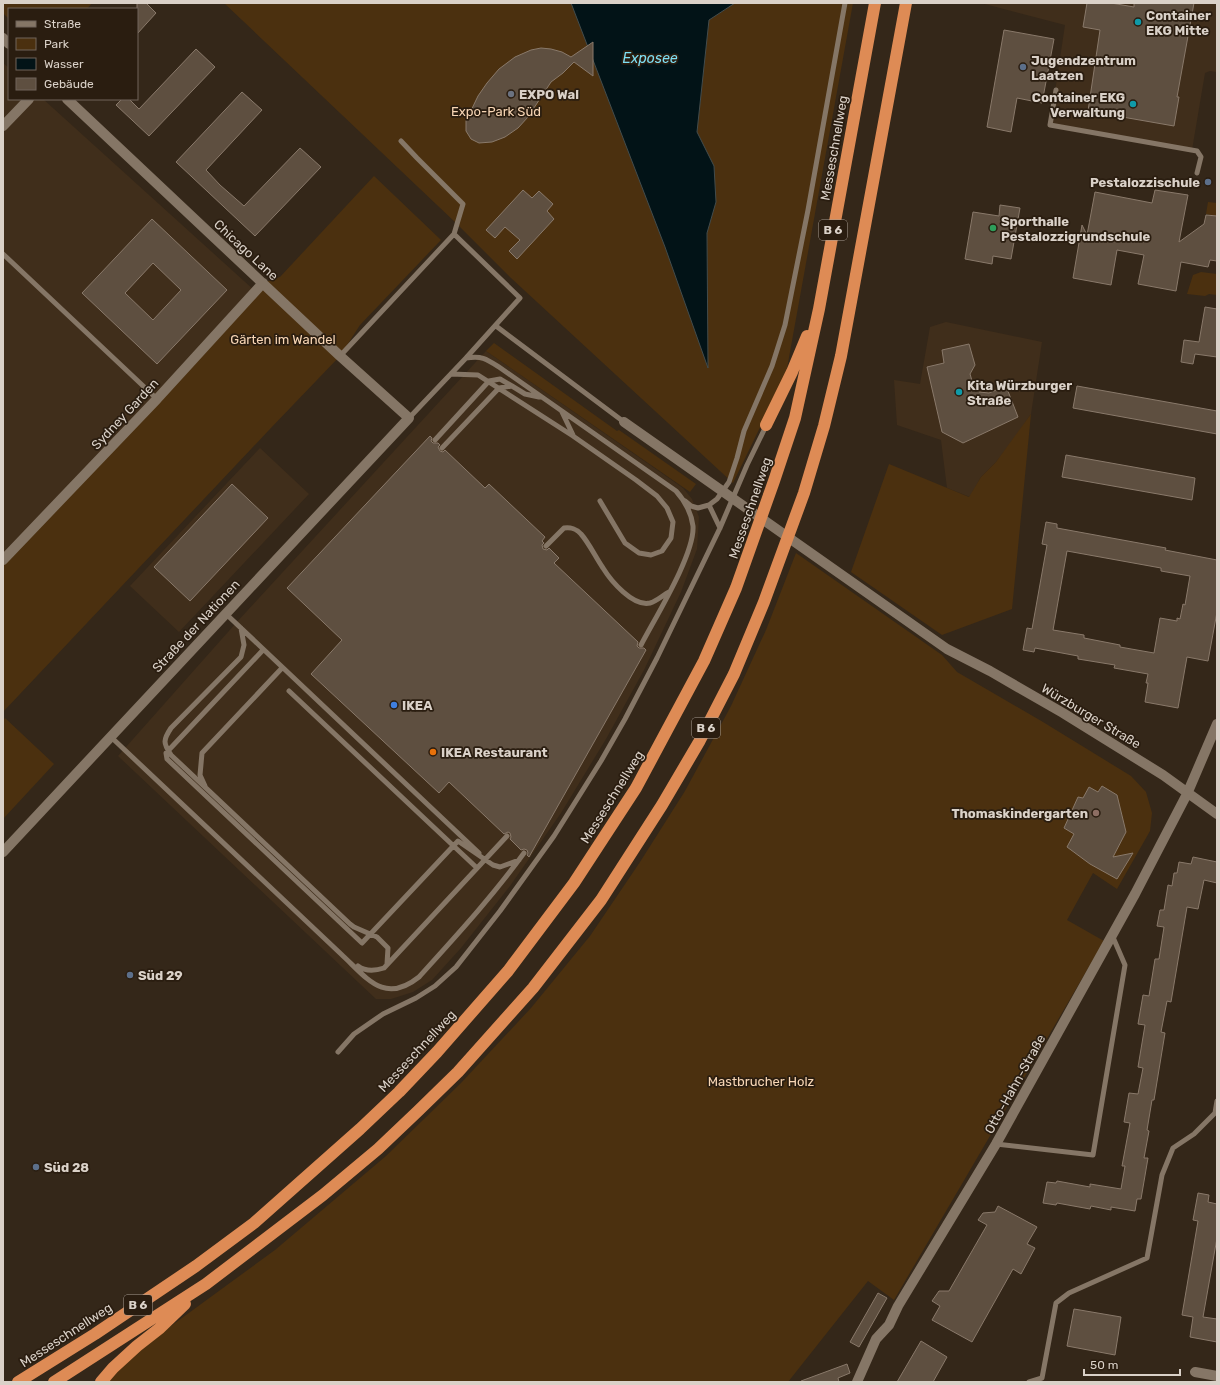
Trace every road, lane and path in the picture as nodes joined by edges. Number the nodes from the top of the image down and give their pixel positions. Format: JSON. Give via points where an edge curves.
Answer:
{"nodes":[{"id":1,"x":845,"y":3,"type":"edge"},
{"id":2,"x":875,"y":3,"type":"edge"},
{"id":3,"x":906,"y":3,"type":"edge"},
{"id":4,"x":1056,"y":90,"type":"dead end"},
{"id":5,"x":28,"y":100,"type":"edge"},
{"id":6,"x":68,"y":100,"type":"edge"},
{"id":7,"x":3,"y":126,"type":"edge"},
{"id":8,"x":401,"y":140,"type":"dead end"},
{"id":9,"x":1197,"y":173,"type":"dead end"},
{"id":10,"x":454,"y":234,"type":"junction"},
{"id":11,"x":3,"y":254,"type":"edge"},
{"id":12,"x":263,"y":283,"type":"junction"},
{"id":13,"x":819,"y":309,"type":"junction"},
{"id":14,"x":496,"y":326,"type":"junction"},
{"id":15,"x":340,"y":356,"type":"junction"},
{"id":16,"x":466,"y":358,"type":"junction"},
{"id":17,"x":451,"y":374,"type":"junction"},
{"id":18,"x":489,"y":381,"type":"junction"},
{"id":19,"x":512,"y":386,"type":"junction"},
{"id":20,"x":500,"y":388,"type":"junction"},
{"id":21,"x":542,"y":398,"type":"junction"},
{"id":22,"x":157,"y":399,"type":"junction"},
{"id":23,"x":561,"y":411,"type":"junction"},
{"id":24,"x":409,"y":418,"type":"junction"},
{"id":25,"x":624,"y":422,"type":"joint"},
{"id":26,"x":766,"y":425,"type":"joint"},
{"id":27,"x":574,"y":436,"type":"junction"},
{"id":28,"x":435,"y":440,"type":"dead end"},
{"id":29,"x":442,"y":448,"type":"dead end"},
{"id":30,"x":600,"y":501,"type":"dead end"},
{"id":31,"x":685,"y":501,"type":"junction"},
{"id":32,"x":709,"y":505,"type":"junction"},
{"id":33,"x":720,"y":528,"type":"junction"},
{"id":34,"x":546,"y":546,"type":"dead end"},
{"id":35,"x":3,"y":560,"type":"edge"},
{"id":36,"x":670,"y":591,"type":"junction"},
{"id":37,"x":225,"y":613,"type":"junction"},
{"id":38,"x":241,"y":628,"type":"junction"},
{"id":39,"x":641,"y":645,"type":"dead end"},
{"id":40,"x":263,"y":650,"type":"junction"},
{"id":41,"x":282,"y":668,"type":"junction"},
{"id":42,"x":289,"y":691,"type":"dead end"},
{"id":43,"x":1217,"y":724,"type":"edge"},
{"id":44,"x":111,"y":737,"type":"junction"},
{"id":45,"x":206,"y":788,"type":"junction"},
{"id":46,"x":1188,"y":794,"type":"junction"},
{"id":47,"x":1217,"y":814,"type":"edge"},
{"id":48,"x":507,"y":836,"type":"dead end"},
{"id":49,"x":3,"y":852,"type":"edge"},
{"id":50,"x":524,"y":853,"type":"dead end"},
{"id":51,"x":486,"y":859,"type":"junction"},
{"id":52,"x":519,"y":860,"type":"junction"},
{"id":53,"x":478,"y":868,"type":"junction"},
{"id":54,"x":1112,"y":935,"type":"junction"},
{"id":55,"x":341,"y":954,"type":"junction"},
{"id":56,"x":387,"y":964,"type":"junction"},
{"id":57,"x":338,"y":1052,"type":"dead end"},
{"id":58,"x":1217,"y":1101,"type":"edge"},
{"id":59,"x":996,"y":1144,"type":"junction"},
{"id":60,"x":206,"y":1284,"type":"junction"},
{"id":61,"x":1195,"y":1372,"type":"dead end"},
{"id":62,"x":1217,"y":1376,"type":"edge"},
{"id":63,"x":18,"y":1382,"type":"edge"},
{"id":64,"x":54,"y":1382,"type":"edge"},
{"id":65,"x":101,"y":1382,"type":"edge"},
{"id":66,"x":857,"y":1382,"type":"edge"},
{"id":67,"x":1029,"y":1382,"type":"edge"}],
"edges":[{"from":1,"to":32,"type":"lane","via":[[785,325],[772,366],[744,431],[729,482]]},
{"from":2,"to":13,"type":"highway","name":"Messeschnellweg","number":"B 6"},
{"from":3,"to":60,"type":"highway","number":"B 6","via":[[841,356],[824,426],[804,493],[764,602],[734,674],[699,742],[601,900],[533,988],[458,1072],[378,1148],[323,1195]]},
{"from":4,"to":9,"type":"lane","via":[[1050,125],[1197,151],[1201,157]]},
{"from":5,"to":7,"type":"street"},
{"from":6,"to":12,"type":"street","name":"Chicago Lane"},
{"from":8,"to":10,"type":"lane","via":[[463,204]]},
{"from":10,"to":14,"type":"lane","via":[[520,298]]},
{"from":10,"to":15,"type":"lane"},
{"from":11,"to":22,"type":"lane"},
{"from":12,"to":15,"type":"street","name":"Chicago Lane"},
{"from":12,"to":22,"type":"street","name":"Sydney Garden"},
{"from":13,"to":26,"type":"highway"},
{"from":13,"to":63,"type":"highway","name":"Messeschnellweg","number":"B 6","via":[[795,418],[736,588],[704,661],[636,788],[569,890],[508,971],[431,1058],[360,1129],[254,1223],[196,1266]]},
{"from":14,"to":16,"type":"lane"},
{"from":14,"to":25,"type":"lane"},
{"from":15,"to":24,"type":"street","name":"Chicago Lane"},
{"from":16,"to":17,"type":"lane"},
{"from":16,"to":21,"type":"lane","via":[[478,357],[489,361]]},
{"from":17,"to":18,"type":"lane","via":[[478,375]]},
{"from":17,"to":24,"type":"lane"},
{"from":18,"to":19,"type":"lane","via":[[500,379]]},
{"from":18,"to":20,"type":"lane"},
{"from":18,"to":28,"type":"lane"},
{"from":19,"to":20,"type":"lane"},
{"from":19,"to":21,"type":"lane","via":[[525,394]]},
{"from":20,"to":27,"type":"lane"},
{"from":20,"to":29,"type":"lane"},
{"from":21,"to":23,"type":"lane"},
{"from":22,"to":35,"type":"street","name":"Sydney Garden"},
{"from":23,"to":27,"type":"lane"},
{"from":23,"to":31,"type":"lane","via":[[676,491]]},
{"from":24,"to":37,"type":"street","name":"Straße der Nationen"},
{"from":25,"to":46,"type":"street","name":"Würzburger Straße","via":[[947,649],[1063,713],[1163,775]]},
{"from":26,"to":33,"type":"lane"},
{"from":27,"to":30,"type":"lane","via":[[657,496],[667,508],[673,522],[671,538],[662,551],[651,555],[638,553],[625,543]]},
{"from":31,"to":32,"type":"lane","via":[[698,508]]},
{"from":31,"to":36,"type":"lane","via":[[693,527],[689,550]]},
{"from":32,"to":33,"type":"lane"},
{"from":33,"to":57,"type":"lane","via":[[625,719],[578,798],[528,873],[456,967],[416,998],[377,1018],[354,1034]]},
{"from":34,"to":36,"type":"lane","via":[[564,528],[571,527],[581,533],[604,570],[634,601],[643,604],[654,602]]},
{"from":36,"to":39,"type":"lane"},
{"from":37,"to":38,"type":"lane"},
{"from":37,"to":44,"type":"street","name":"Straße der Nationen"},
{"from":38,"to":40,"type":"lane"},
{"from":38,"to":45,"type":"lane","via":[[244,645],[241,656],[171,728],[164,742],[171,755]]},
{"from":40,"to":41,"type":"lane"},
{"from":40,"to":52,"type":"lane","via":[[166,753],[167,758],[362,943],[458,841],[493,865],[500,867]]},
{"from":41,"to":45,"type":"lane","via":[[202,753],[200,775]]},
{"from":41,"to":51,"type":"lane"},
{"from":42,"to":53,"type":"lane"},
{"from":43,"to":46,"type":"street","name":"Otto-Hahn-Straße"},
{"from":44,"to":49,"type":"street","name":"Straße der Nationen"},
{"from":44,"to":55,"type":"lane"},
{"from":45,"to":56,"type":"lane","via":[[350,924],[377,937],[388,948]]},
{"from":46,"to":47,"type":"street","name":"Würzburger Straße"},
{"from":46,"to":54,"type":"street","name":"Otto-Hahn-Straße"},
{"from":48,"to":51,"type":"lane"},
{"from":50,"to":52,"type":"lane"},
{"from":51,"to":53,"type":"lane"},
{"from":52,"to":55,"type":"lane","via":[[476,915],[409,985],[396,989],[383,988],[372,983]]},
{"from":53,"to":56,"type":"lane"},
{"from":54,"to":59,"type":"street","name":"Otto-Hahn-Straße"},
{"from":54,"to":59,"type":"lane","via":[[1125,965],[1093,1155]]},
{"from":55,"to":56,"type":"lane","via":[[363,970],[376,971]]},
{"from":58,"to":67,"type":"lane","via":[[1215,1113],[1194,1134],[1174,1148],[1162,1175],[1147,1258],[1069,1292],[1056,1303],[1042,1378]]},
{"from":59,"to":66,"type":"street","name":"Otto-Hahn-Straße","via":[[889,1325],[876,1339]]},
{"from":60,"to":64,"type":"highway","number":"B 6"},
{"from":60,"to":65,"type":"highway","via":[[160,1328],[132,1350]]},
{"from":61,"to":62,"type":"street"}]}
